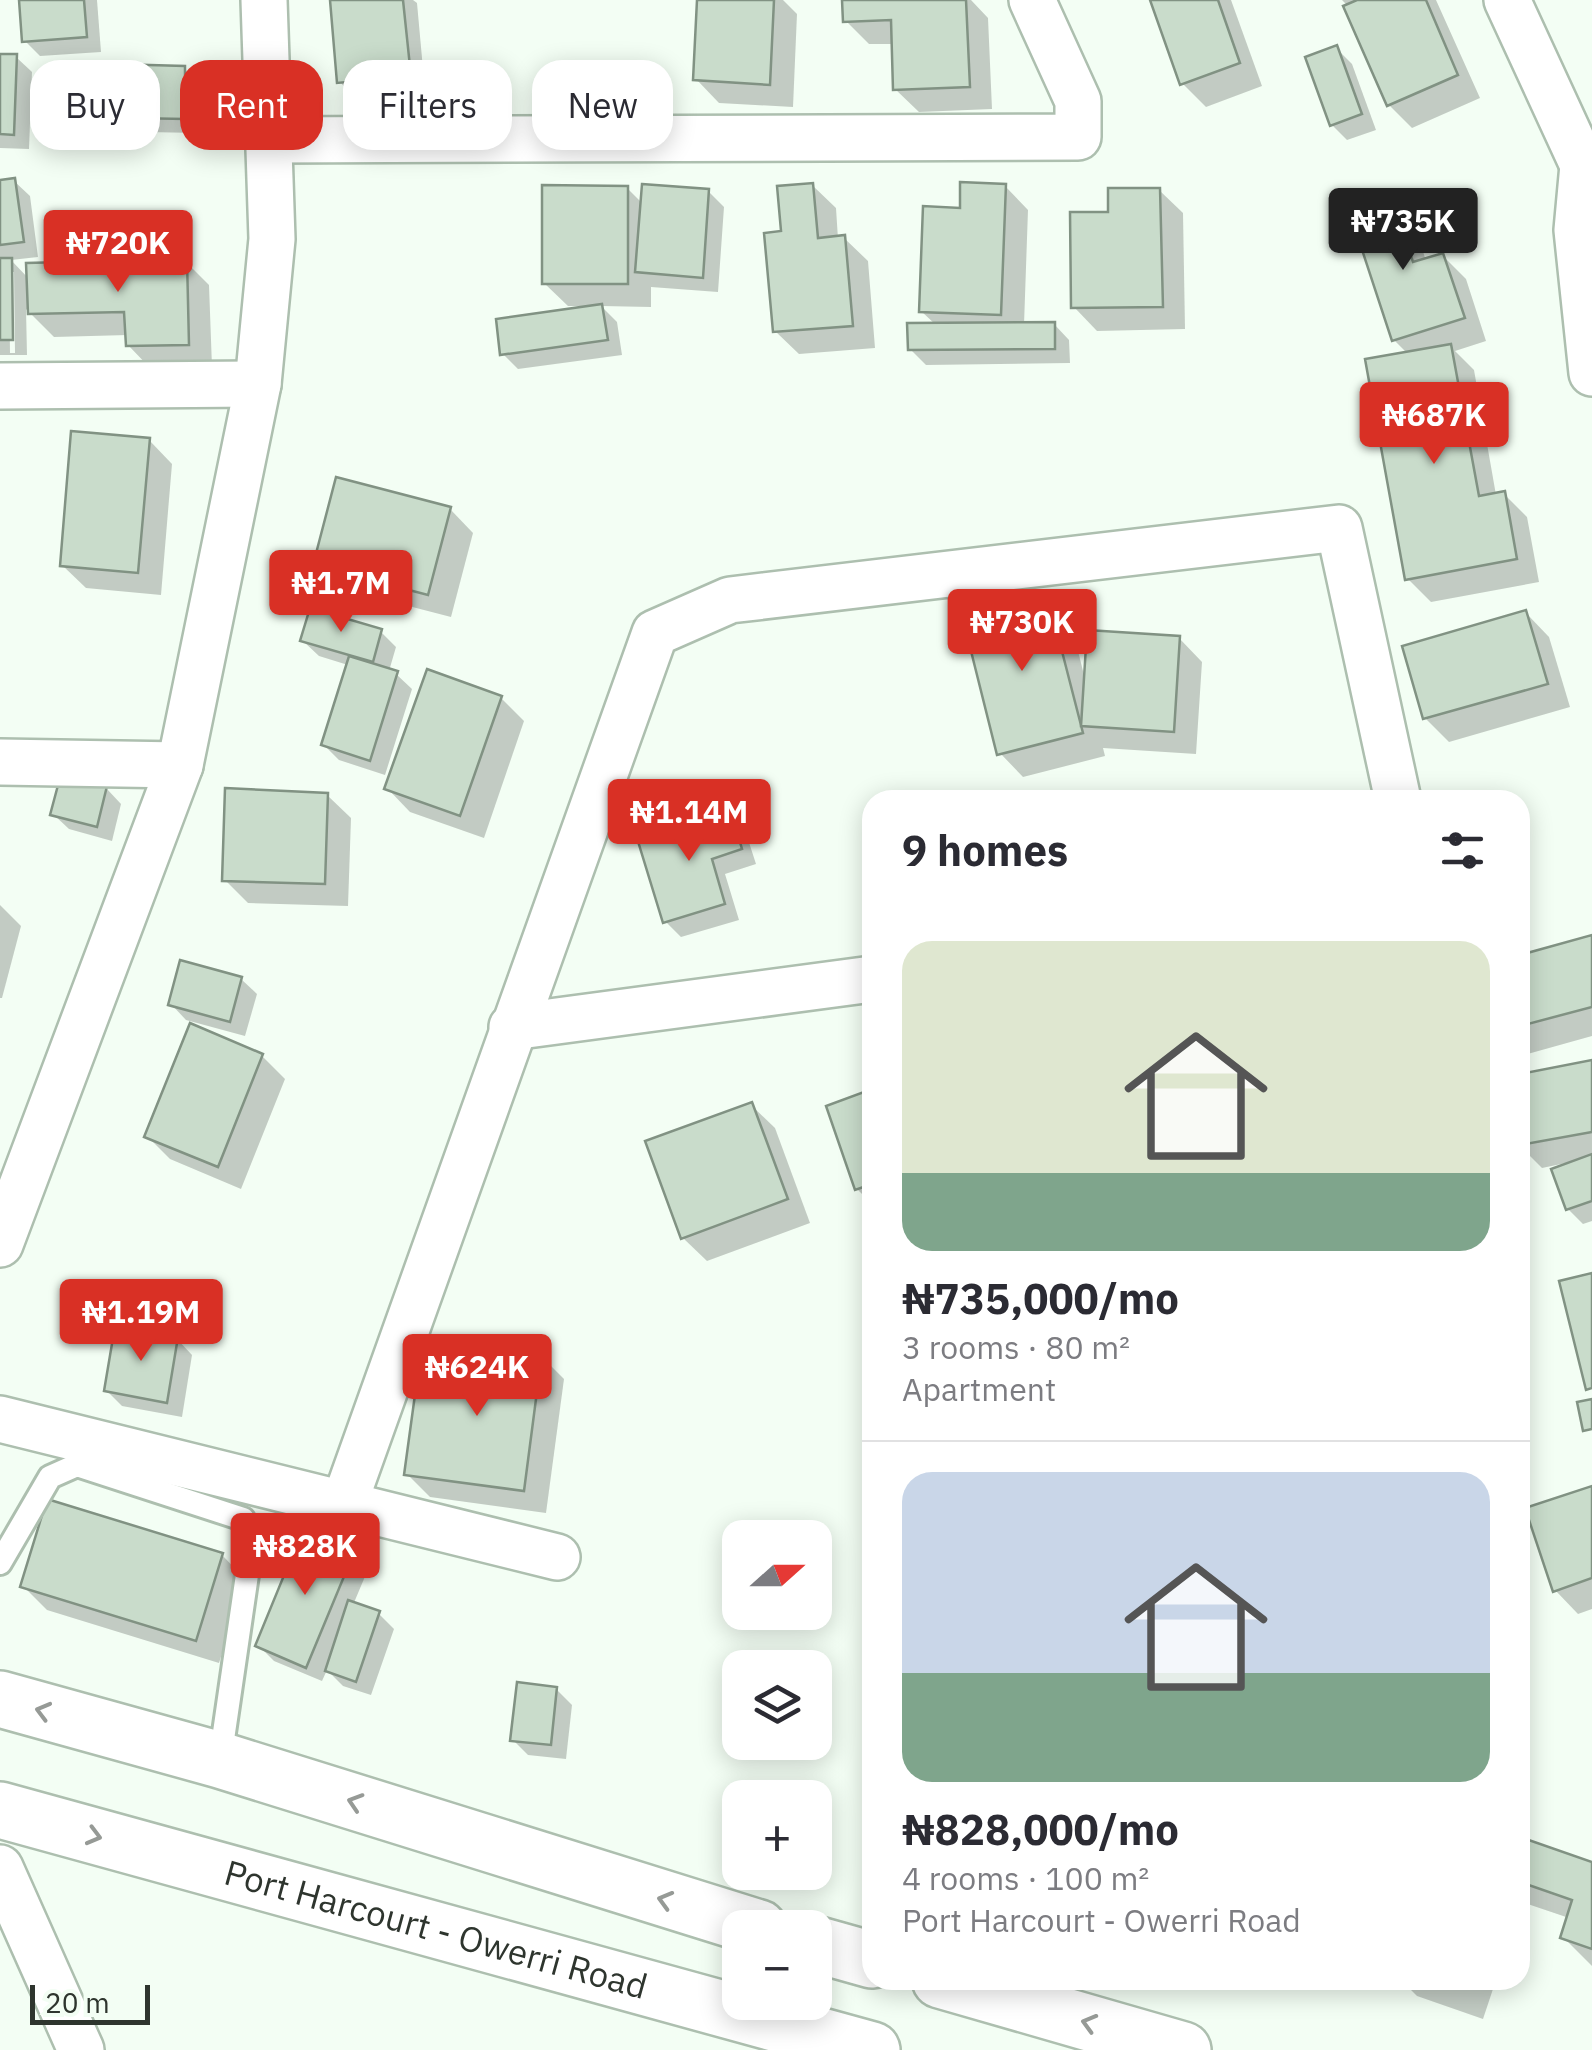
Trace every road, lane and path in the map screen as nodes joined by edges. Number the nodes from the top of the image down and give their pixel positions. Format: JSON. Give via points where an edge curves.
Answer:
{"nodes":[{"id":1,"x":264,"y":0,"type":"edge"},
{"id":2,"x":1032,"y":0,"type":"edge"},
{"id":3,"x":1508,"y":0,"type":"edge"},
{"id":4,"x":266,"y":60,"type":"edge"},
{"id":5,"x":323,"y":140,"type":"edge"},
{"id":6,"x":269,"y":150,"type":"edge"},
{"id":7,"x":1588,"y":161,"type":"edge"},
{"id":8,"x":1592,"y":372,"type":"edge"},
{"id":9,"x":258,"y":384,"type":"junction"},
{"id":10,"x":0,"y":386,"type":"edge"},
{"id":11,"x":0,"y":762,"type":"edge"},
{"id":12,"x":180,"y":765,"type":"junction"},
{"id":13,"x":1396,"y":790,"type":"edge"},
{"id":14,"x":862,"y":979,"type":"edge"},
{"id":15,"x":512,"y":1027,"type":"junction"},
{"id":16,"x":0,"y":1244,"type":"edge"},
{"id":17,"x":0,"y":1419,"type":"edge"},
{"id":18,"x":344,"y":1504,"type":"junction"},
{"id":19,"x":557,"y":1557,"type":"dead end"},
{"id":20,"x":0,"y":1562,"type":"edge"},
{"id":21,"x":0,"y":1699,"type":"edge"},
{"id":22,"x":220,"y":1760,"type":"junction"},
{"id":23,"x":0,"y":1810,"type":"edge"},
{"id":24,"x":0,"y":1868,"type":"edge"},
{"id":25,"x":722,"y":1917,"type":"edge"},
{"id":26,"x":832,"y":1949,"type":"edge"},
{"id":27,"x":862,"y":1957,"type":"edge"},
{"id":28,"x":975,"y":1990,"type":"edge"},
{"id":29,"x":81,"y":2050,"type":"edge"},
{"id":30,"x":872,"y":2050,"type":"edge"},
{"id":31,"x":1182,"y":2050,"type":"edge"}],
"edges":[{"from":1,"to":4,"type":"street"},
{"from":2,"to":5,"type":"street","via":[[1078,101],[1078,138]]},
{"from":3,"to":7,"type":"street"},
{"from":6,"to":9,"type":"street","via":[[272,238]]},
{"from":7,"to":8,"type":"street","via":[[1576,230]]},
{"from":9,"to":10,"type":"street"},
{"from":9,"to":12,"type":"street"},
{"from":11,"to":12,"type":"street"},
{"from":12,"to":16,"type":"street"},
{"from":13,"to":15,"type":"street","via":[[1340,528],[730,600],[655,633]]},
{"from":14,"to":15,"type":"street"},
{"from":15,"to":18,"type":"street"},
{"from":17,"to":18,"type":"street"},
{"from":18,"to":19,"type":"street"},
{"from":20,"to":22,"type":"lane","via":[[50,1477],[77,1465],[243,1519],[250,1536],[248,1568]]},
{"from":22,"to":21,"type":"main road","one_way":true},
{"from":25,"to":22,"type":"main road","one_way":true},
{"from":23,"to":30,"type":"main road","name":"Port Harcourt - Owerri Road","one_way":true},
{"from":24,"to":29,"type":"street"},
{"from":26,"to":27,"type":"main road"},
{"from":31,"to":28,"type":"main road","one_way":true}]}
